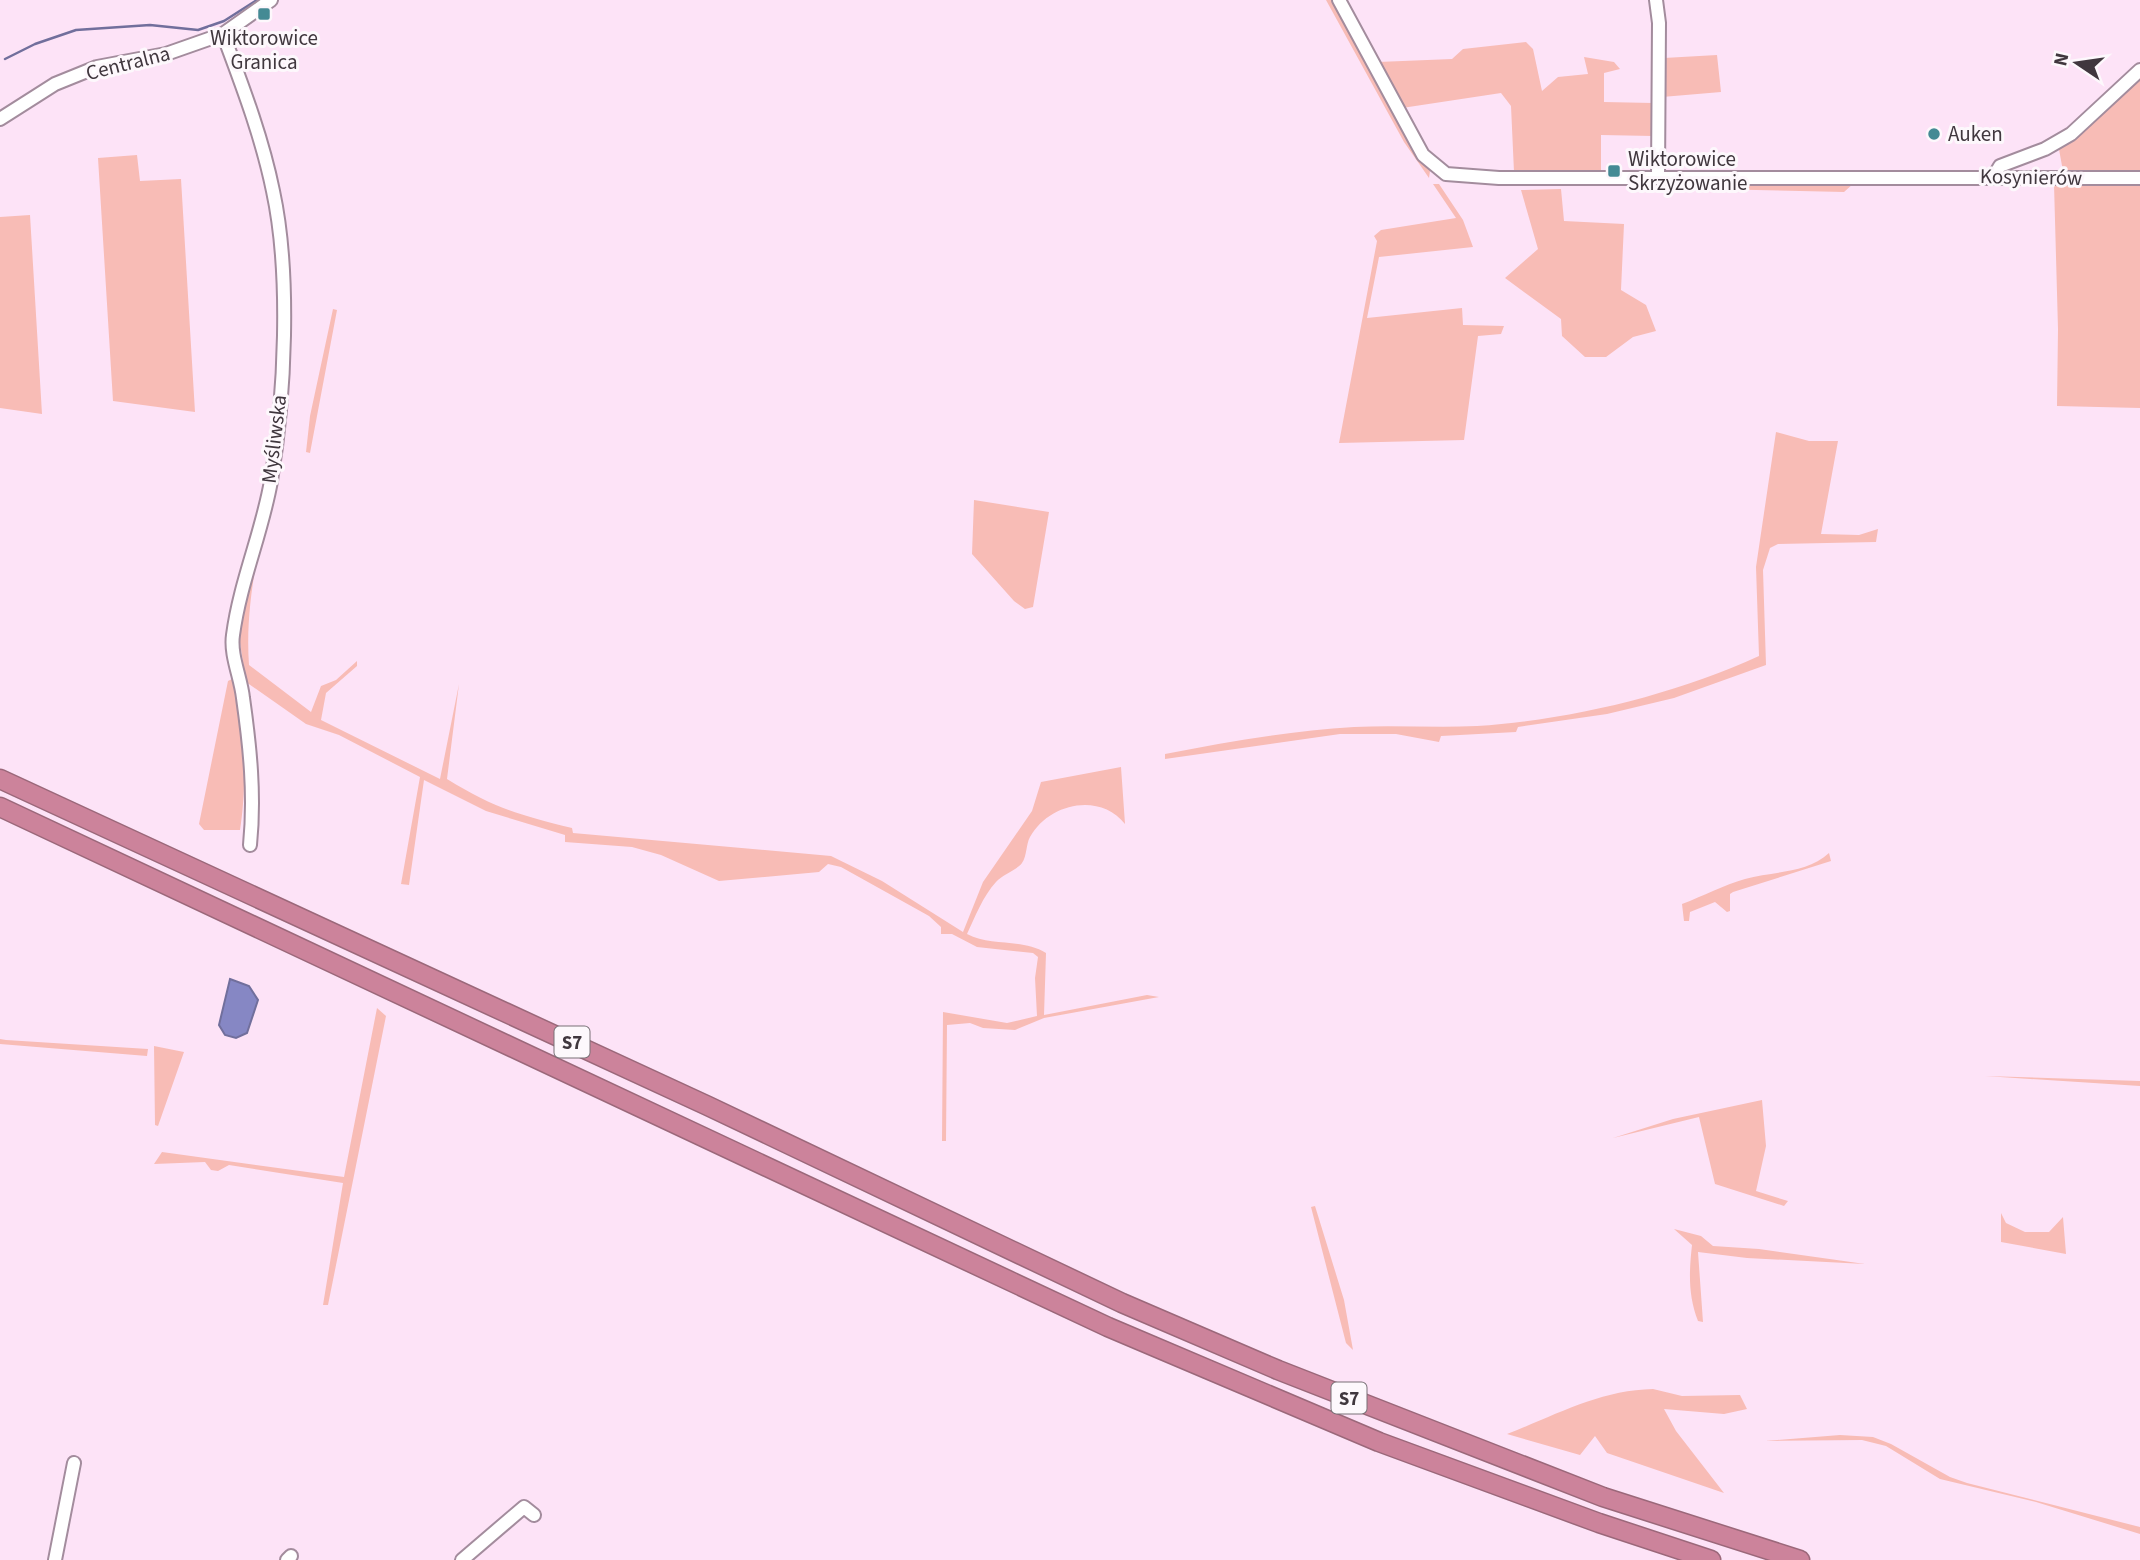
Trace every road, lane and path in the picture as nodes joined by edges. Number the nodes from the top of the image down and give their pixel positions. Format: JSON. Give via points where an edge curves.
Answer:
{"nodes":[{"id":1,"x":271,"y":0,"type":"edge"},
{"id":2,"x":1339,"y":0,"type":"edge"},
{"id":3,"x":1656,"y":0,"type":"edge"},
{"id":4,"x":223,"y":34,"type":"junction"},
{"id":5,"x":2140,"y":70,"type":"edge"},
{"id":6,"x":0,"y":119,"type":"edge"},
{"id":7,"x":1658,"y":176,"type":"junction"},
{"id":8,"x":1994,"y":176,"type":"junction"},
{"id":9,"x":2140,"y":178,"type":"edge"},
{"id":10,"x":0,"y":779,"type":"edge"},
{"id":11,"x":0,"y":807,"type":"edge"},
{"id":12,"x":250,"y":845,"type":"dead end"},
{"id":13,"x":74,"y":1463,"type":"dead end"},
{"id":14,"x":534,"y":1515,"type":"dead end"},
{"id":15,"x":55,"y":1560,"type":"edge"},
{"id":16,"x":462,"y":1560,"type":"edge"},
{"id":17,"x":1711,"y":1560,"type":"edge"},
{"id":18,"x":1800,"y":1560,"type":"edge"}],
"edges":[{"from":1,"to":4,"type":"street","name":"Centralna"},
{"from":2,"to":7,"type":"street","name":"Kosynierów","via":[[1423,155],[1446,174]]},
{"from":3,"to":7,"type":"street"},
{"from":4,"to":6,"type":"street","name":"Centralna","via":[[166,54],[97,67],[55,84]]},
{"from":4,"to":12,"type":"street","name":"Myśliwska","via":[[250,104],[281,241],[283,355],[278,427],[270,484],[232,638],[254,801]]},
{"from":5,"to":8,"type":"street","via":[[2071,134],[2000,166]]},
{"from":7,"to":8,"type":"street","name":"Kosynierów"},
{"from":8,"to":9,"type":"street","name":"Kosynierów"},
{"from":10,"to":18,"type":"highway","number":"S7","via":[[696,1100],[1122,1303],[1603,1497]]},
{"from":11,"to":17,"type":"highway","number":"S7","via":[[1108,1327],[1379,1442]]},
{"from":13,"to":15,"type":"street"},
{"from":14,"to":16,"type":"street","via":[[524,1507]]}]}
